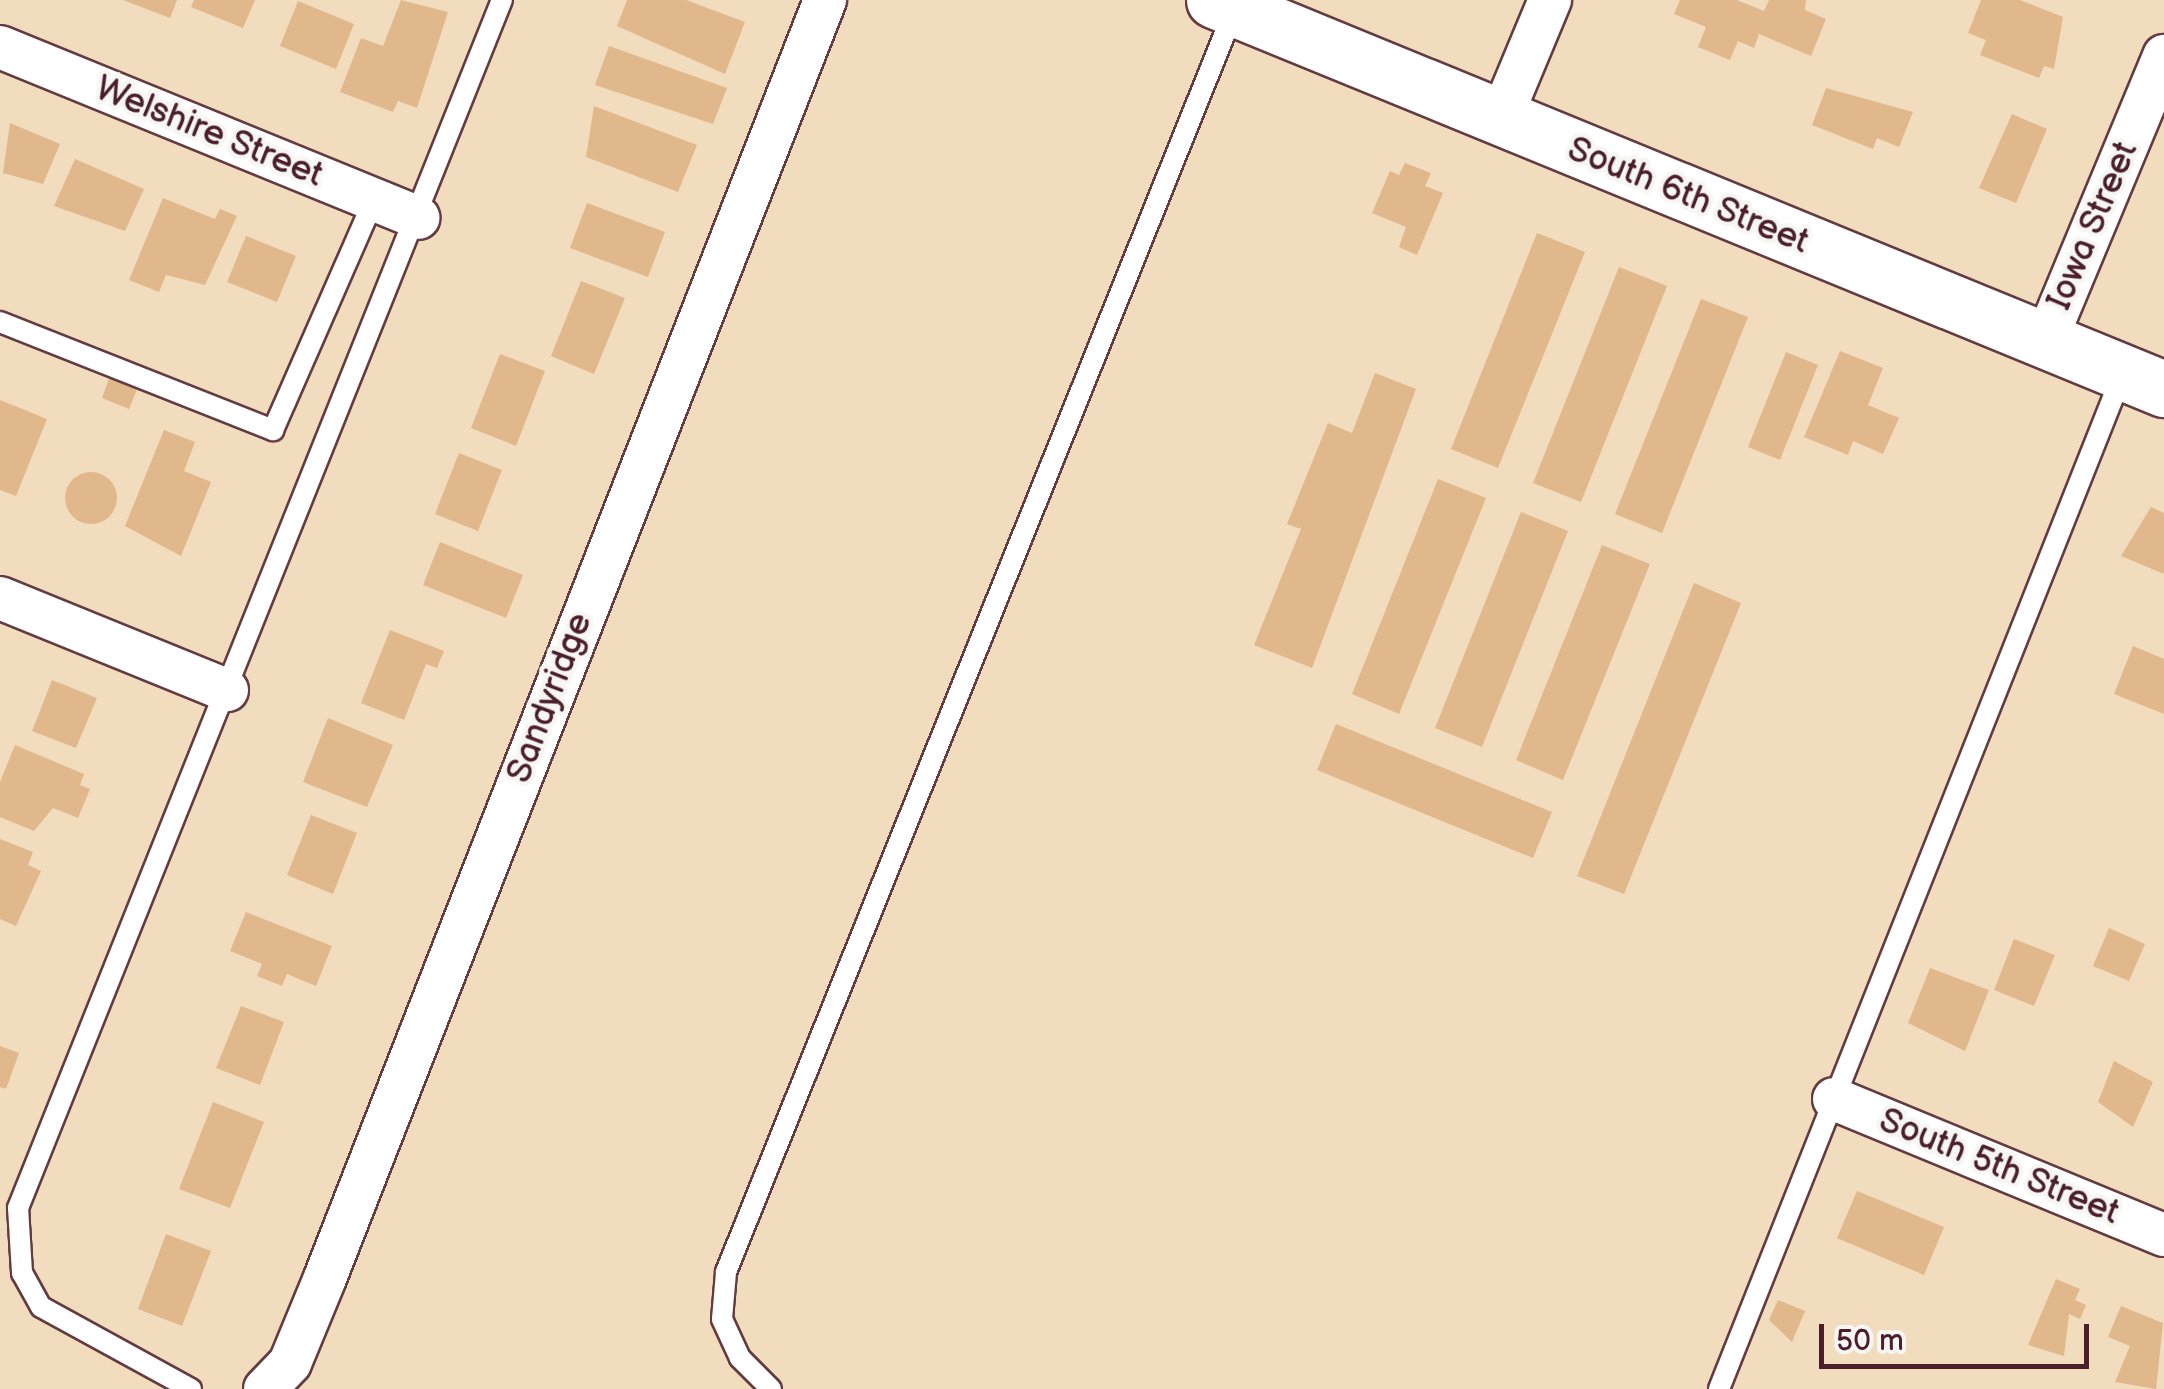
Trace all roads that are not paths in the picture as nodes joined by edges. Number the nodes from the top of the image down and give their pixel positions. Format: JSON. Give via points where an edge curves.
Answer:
{"nodes":[{"id":1,"x":502,"y":0,"type":"edge"},
{"id":2,"x":825,"y":0,"type":"edge"},
{"id":3,"x":1550,"y":0,"type":"edge"},
{"id":4,"x":1224,"y":4,"type":"edge"},
{"id":5,"x":0,"y":47,"type":"edge"},
{"id":6,"x":2164,"y":56,"type":"edge"},
{"id":7,"x":1500,"y":120,"type":"junction"},
{"id":8,"x":374,"y":200,"type":"junction"},
{"id":9,"x":418,"y":218,"type":"junction"},
{"id":10,"x":0,"y":322,"type":"edge"},
{"id":11,"x":2046,"y":340,"type":"junction"},
{"id":12,"x":2144,"y":380,"type":"edge"},
{"id":13,"x":0,"y":598,"type":"edge"},
{"id":14,"x":227,"y":690,"type":"junction"},
{"id":15,"x":1834,"y":1098,"type":"junction"},
{"id":16,"x":2162,"y":1230,"type":"edge"},
{"id":17,"x":191,"y":1389,"type":"edge"},
{"id":18,"x":266,"y":1389,"type":"edge"},
{"id":19,"x":771,"y":1389,"type":"edge"},
{"id":20,"x":1719,"y":1389,"type":"edge"}],
"edges":[{"from":1,"to":9,"type":"lane"},
{"from":2,"to":18,"type":"street","name":"Sandyridge","via":[[325,1278],[290,1363]]},
{"from":3,"to":7,"type":"street"},
{"from":4,"to":7,"type":"street","name":"South 6th Street"},
{"from":4,"to":19,"type":"lane","via":[[726,1272],[722,1319],[740,1358]]},
{"from":5,"to":8,"type":"street","name":"Welshire Street"},
{"from":6,"to":11,"type":"street","name":"Iowa Street"},
{"from":7,"to":11,"type":"street","name":"South 6th Street"},
{"from":8,"to":9,"type":"street","name":"Welshire Street"},
{"from":8,"to":10,"type":"lane","via":[[273,430]]},
{"from":9,"to":14,"type":"lane"},
{"from":11,"to":12,"type":"street","name":"South 6th Street"},
{"from":12,"to":15,"type":"lane"},
{"from":13,"to":14,"type":"street"},
{"from":14,"to":17,"type":"lane","via":[[18,1208],[22,1273],[41,1307]]},
{"from":15,"to":16,"type":"street","name":"South 5th Street"},
{"from":15,"to":20,"type":"lane"}]}
